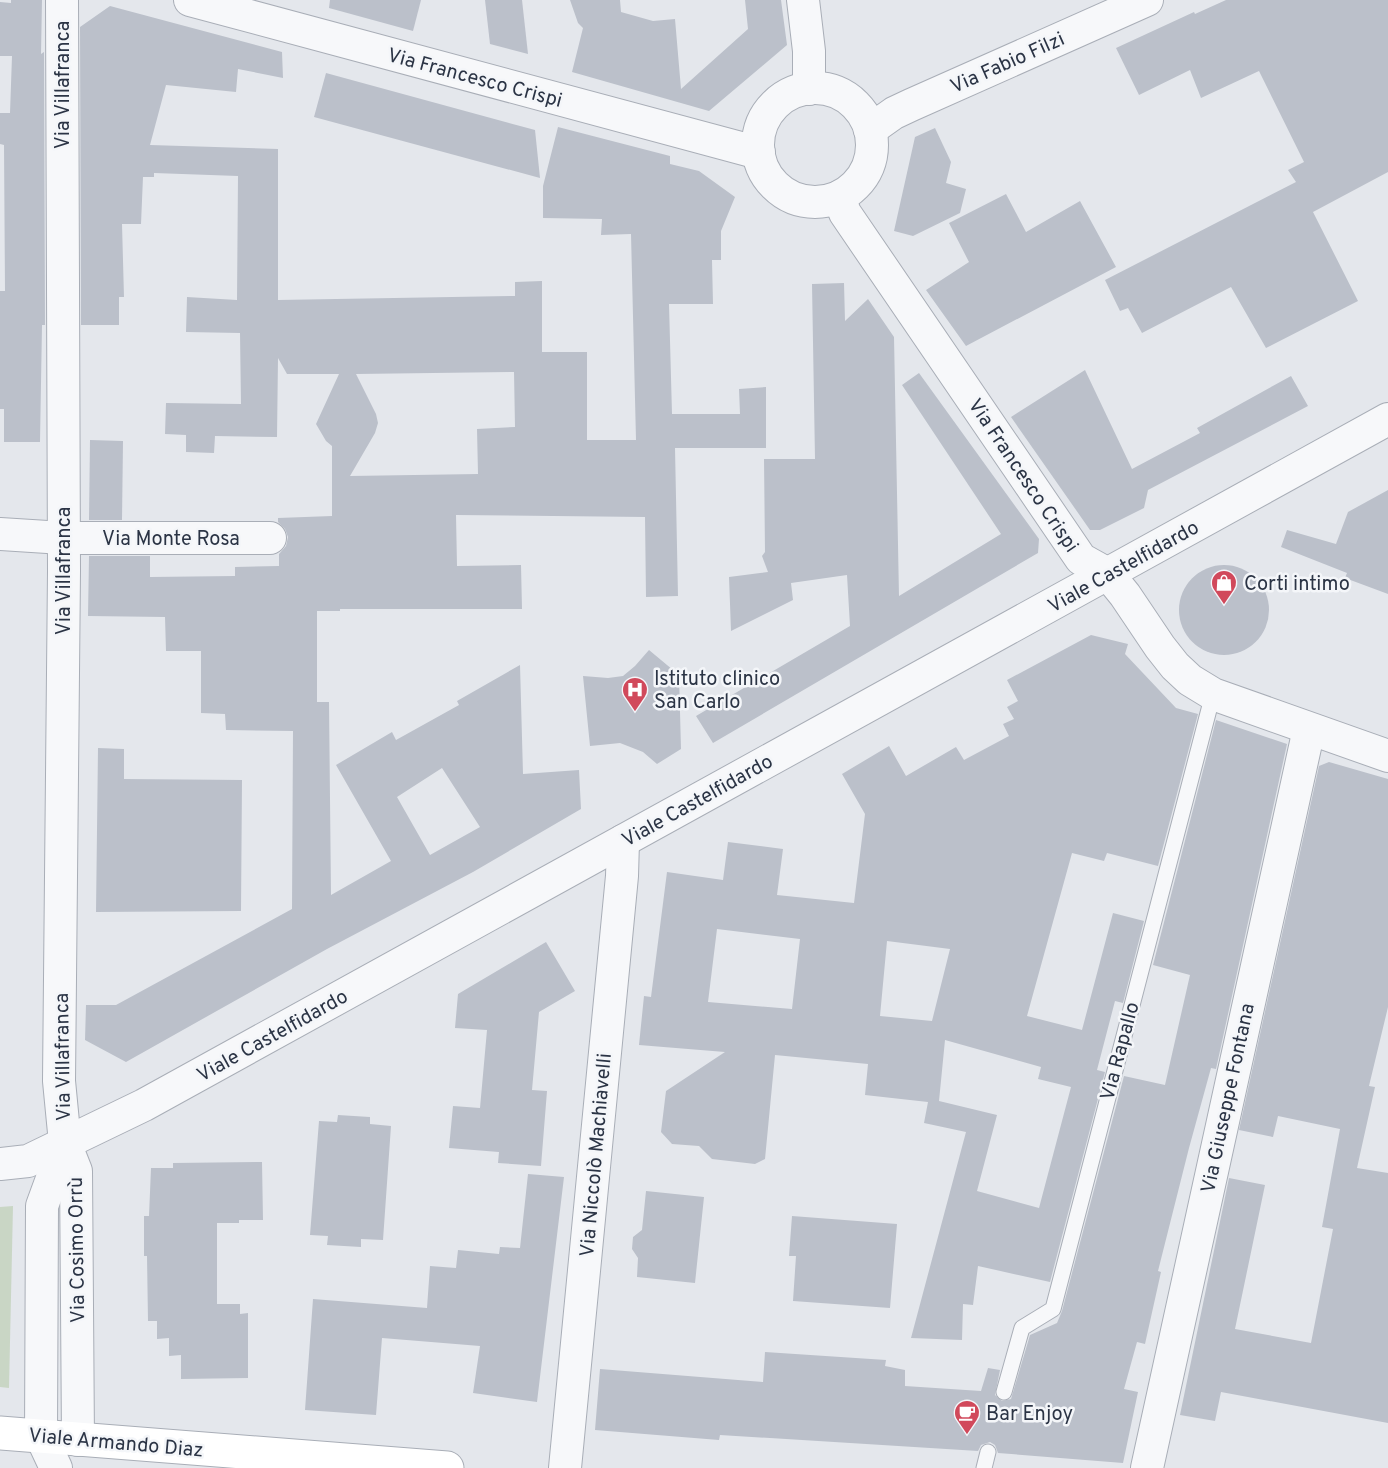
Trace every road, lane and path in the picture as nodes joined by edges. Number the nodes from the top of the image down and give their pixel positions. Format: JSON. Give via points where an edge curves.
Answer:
{"nodes":[{"id":1,"x":62,"y":0,"type":"edge"},
{"id":2,"x":190,"y":0,"type":"edge"},
{"id":3,"x":803,"y":0,"type":"edge"},
{"id":4,"x":1147,"y":0,"type":"edge"},
{"id":5,"x":809,"y":89,"type":"junction"},
{"id":6,"x":870,"y":130,"type":"junction"},
{"id":7,"x":759,"y":153,"type":"junction"},
{"id":8,"x":839,"y":197,"type":"junction"},
{"id":9,"x":1388,"y":419,"type":"edge"},
{"id":10,"x":0,"y":534,"type":"edge"},
{"id":11,"x":63,"y":538,"type":"junction"},
{"id":12,"x":270,"y":538,"type":"dead end"},
{"id":13,"x":1108,"y":574,"type":"junction"},
{"id":14,"x":1213,"y":694,"type":"junction"},
{"id":15,"x":1309,"y":729,"type":"junction"},
{"id":16,"x":1388,"y":756,"type":"edge"},
{"id":17,"x":623,"y":841,"type":"junction"},
{"id":18,"x":64,"y":1143,"type":"junction"},
{"id":19,"x":0,"y":1164,"type":"edge"},
{"id":20,"x":1004,"y":1392,"type":"dead end"},
{"id":21,"x":0,"y":1433,"type":"edge"},
{"id":22,"x":41,"y":1436,"type":"junction"},
{"id":23,"x":78,"y":1440,"type":"junction"},
{"id":24,"x":988,"y":1452,"type":"dead end"},
{"id":25,"x":56,"y":1468,"type":"edge"},
{"id":26,"x":447,"y":1468,"type":"edge"},
{"id":27,"x":565,"y":1468,"type":"edge"},
{"id":28,"x":984,"y":1468,"type":"edge"},
{"id":29,"x":1147,"y":1468,"type":"edge"}],
"edges":[{"from":1,"to":11,"type":"street","name":"Via Villafranca"},
{"from":2,"to":7,"type":"street","name":"Via Francesco Crispi"},
{"from":3,"to":5,"type":"street"},
{"from":4,"to":6,"type":"street","name":"Via Fabio Filzi","via":[[911,105]]},
{"from":5,"to":6,"type":"street","via":[[819,88],[847,98],[862,112]]},
{"from":5,"to":7,"type":"street","via":[[782,99],[768,113],[759,131]]},
{"from":6,"to":8,"type":"street","via":[[872,150],[867,170],[856,186]]},
{"from":7,"to":8,"type":"street","via":[[770,180],[784,194],[820,203]]},
{"from":8,"to":13,"type":"street","name":"Via Francesco Crispi","via":[[844,213],[1081,559]]},
{"from":9,"to":13,"type":"street","name":"Viale Castelfidardo"},
{"from":10,"to":11,"type":"street","name":"Via Monte Rosa"},
{"from":11,"to":12,"type":"street","name":"Via Monte Rosa"},
{"from":11,"to":18,"type":"street","name":"Via Villafranca","via":[[59,1081]]},
{"from":13,"to":14,"type":"street","name":"Via Francesco Crispi","via":[[1175,666]]},
{"from":13,"to":17,"type":"street","name":"Viale Castelfidardo"},
{"from":14,"to":15,"type":"street","name":"Via Francesco Crispi"},
{"from":14,"to":20,"type":"lane","name":"Via Rapallo","via":[[1053,1309],[1022,1328]]},
{"from":15,"to":16,"type":"street","name":"Via Francesco Crispi"},
{"from":15,"to":29,"type":"street","name":"Via Giuseppe Fontana"},
{"from":17,"to":18,"type":"street","name":"Viale Castelfidardo","via":[[144,1106]]},
{"from":17,"to":27,"type":"street","name":"Via Niccolò Machiavelli"},
{"from":18,"to":19,"type":"street","name":"Viale Castelfidardo","via":[[28,1161]]},
{"from":18,"to":22,"type":"street","name":"Via Cosimo Orrù","via":[[42,1206]]},
{"from":18,"to":23,"type":"street","name":"Via Cosimo Orrù","via":[[76,1171]]},
{"from":21,"to":22,"type":"main road","name":"Viale Armando Diaz"},
{"from":22,"to":23,"type":"main road","name":"Viale Armando Diaz"},
{"from":22,"to":25,"type":"street"},
{"from":23,"to":26,"type":"main road","name":"Viale Armando Diaz"},
{"from":24,"to":28,"type":"lane"}]}
